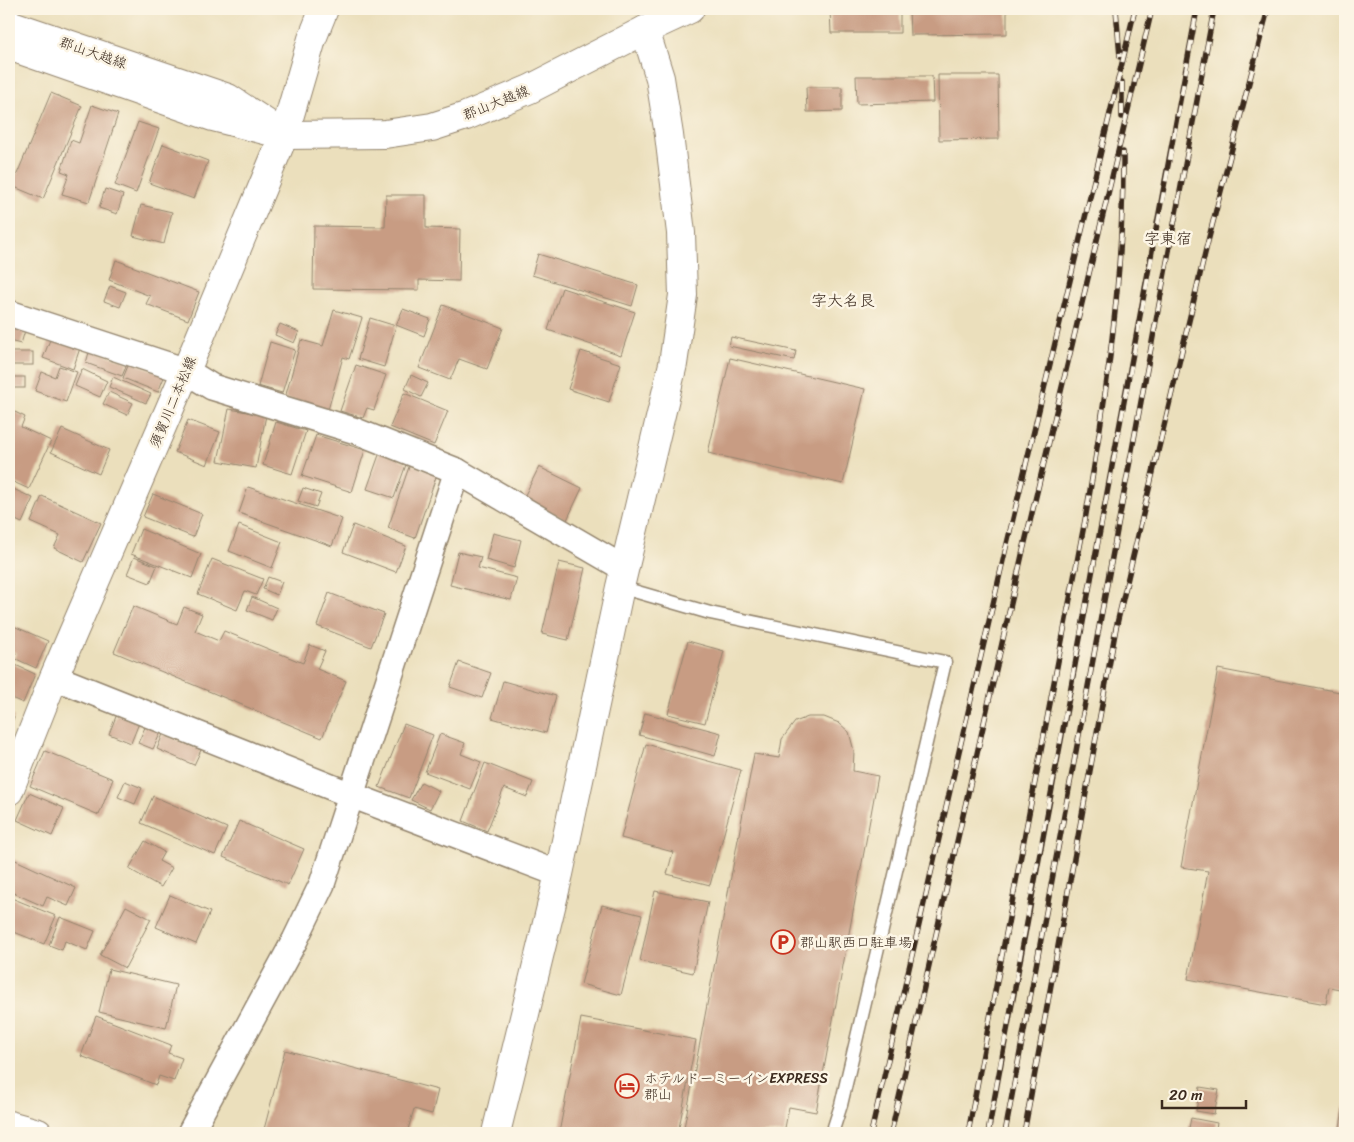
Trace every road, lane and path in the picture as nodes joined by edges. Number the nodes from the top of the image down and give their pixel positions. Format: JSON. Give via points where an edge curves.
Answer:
{"nodes":[{"id":1,"x":324,"y":9,"type":"edge"},
{"id":2,"x":690,"y":9,"type":"edge"},
{"id":3,"x":9,"y":24,"type":"edge"},
{"id":4,"x":645,"y":30,"type":"junction"},
{"id":5,"x":9,"y":46,"type":"edge"},
{"id":6,"x":284,"y":135,"type":"junction"},
{"id":7,"x":9,"y":313,"type":"edge"},
{"id":8,"x":186,"y":371,"type":"junction"},
{"id":9,"x":457,"y":471,"type":"junction"},
{"id":10,"x":622,"y":578,"type":"junction"},
{"id":11,"x":54,"y":677,"type":"junction"},
{"id":12,"x":9,"y":791,"type":"edge"},
{"id":13,"x":351,"y":795,"type":"junction"},
{"id":14,"x":559,"y":874,"type":"junction"},
{"id":15,"x":9,"y":1125,"type":"edge"},
{"id":16,"x":38,"y":1133,"type":"edge"},
{"id":17,"x":190,"y":1133,"type":"edge"},
{"id":18,"x":496,"y":1133,"type":"edge"},
{"id":19,"x":832,"y":1133,"type":"edge"}],
"edges":[{"from":1,"to":6,"type":"main road","name":"須賀川二本松線"},
{"from":2,"to":4,"type":"main road","name":"郡山大越線"},
{"from":3,"to":6,"type":"main road","name":"郡山大越線","via":[[228,98]]},
{"from":4,"to":6,"type":"main road","name":"郡山大越線","via":[[530,90],[432,127],[385,134]]},
{"from":4,"to":10,"type":"main road","via":[[660,78],[669,135],[682,233],[683,296],[672,364]]},
{"from":5,"to":6,"type":"main road","name":"郡山大越線","via":[[213,117]]},
{"from":6,"to":8,"type":"main road","name":"須賀川二本松線"},
{"from":7,"to":8,"type":"street"},
{"from":8,"to":9,"type":"street","via":[[212,387],[356,431]]},
{"from":8,"to":11,"type":"main road","name":"須賀川二本松線"},
{"from":9,"to":10,"type":"street"},
{"from":9,"to":13,"type":"street"},
{"from":10,"to":14,"type":"main road"},
{"from":10,"to":19,"type":"lane","via":[[710,613],[945,662]]},
{"from":11,"to":12,"type":"main road","name":"須賀川二本松線"},
{"from":11,"to":13,"type":"street"},
{"from":13,"to":14,"type":"street"},
{"from":13,"to":17,"type":"street","via":[[322,884]]},
{"from":14,"to":18,"type":"main road"},
{"from":15,"to":16,"type":"main road"}]}
